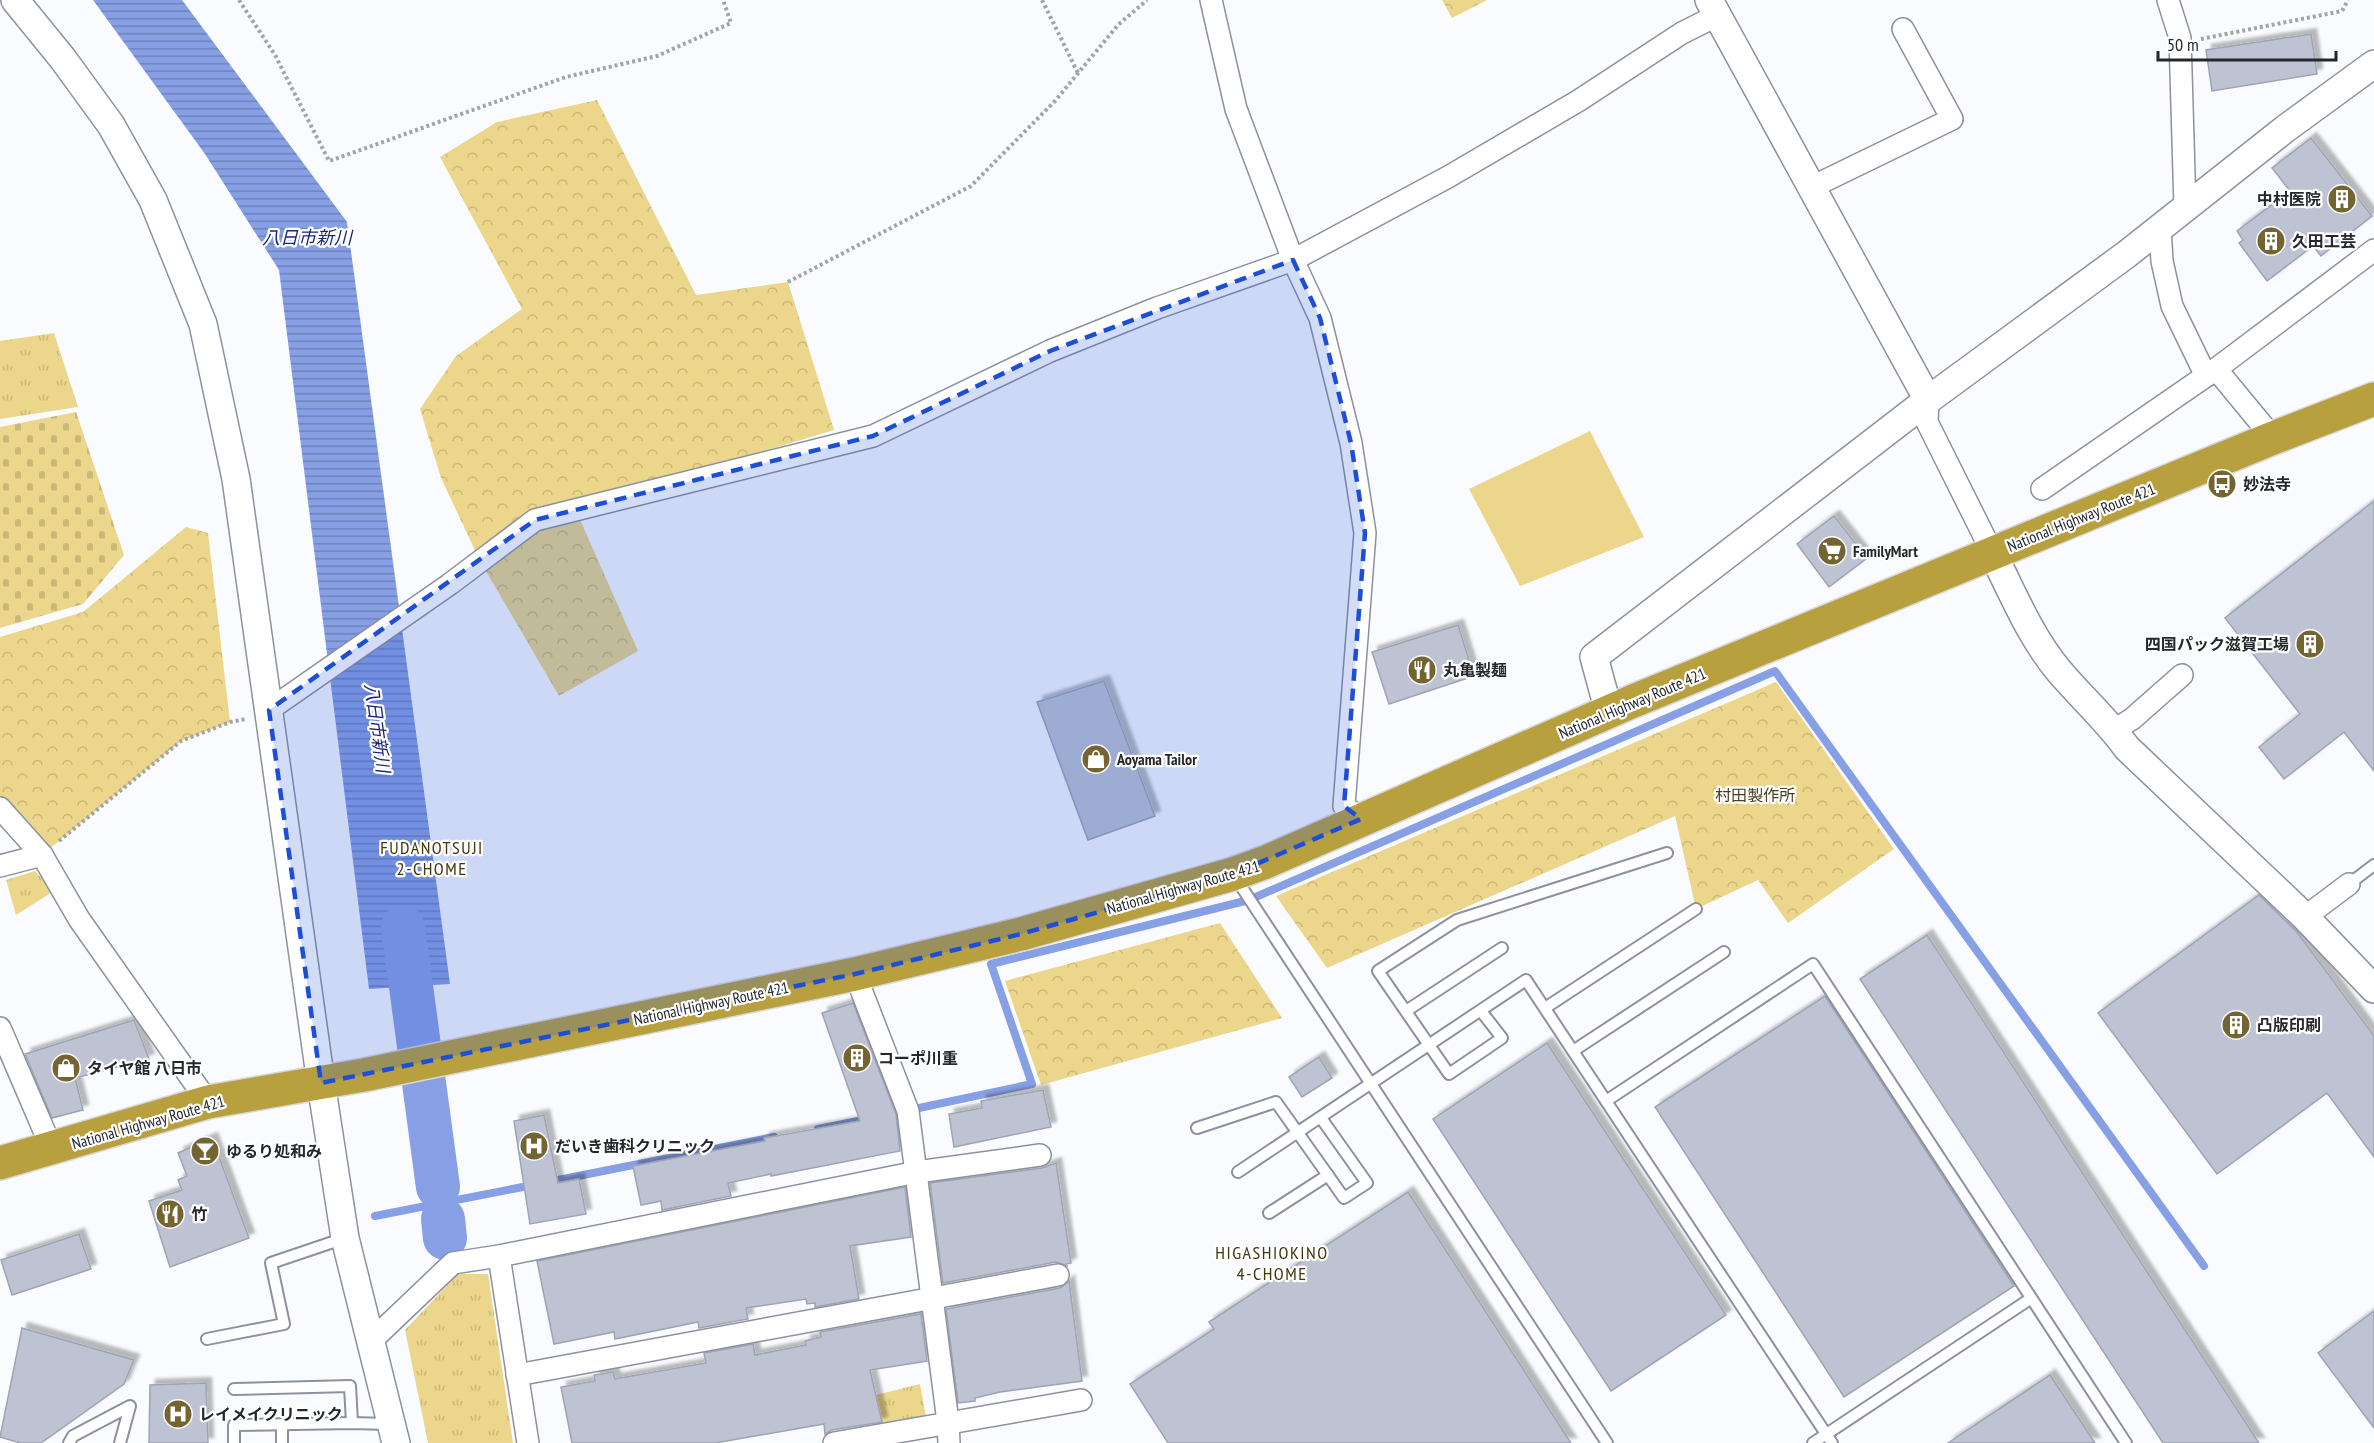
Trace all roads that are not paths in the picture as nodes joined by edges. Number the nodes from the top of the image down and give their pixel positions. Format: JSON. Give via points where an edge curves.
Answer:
{"nodes":[{"id":1,"x":10,"y":0,"type":"edge"},
{"id":2,"x":15,"y":0,"type":"edge"},
{"id":3,"x":1211,"y":0,"type":"edge"},
{"id":4,"x":2168,"y":0,"type":"edge"},
{"id":5,"x":1714,"y":7,"type":"edge"},
{"id":6,"x":0,"y":11,"type":"edge"},
{"id":7,"x":1903,"y":29,"type":"dead end"},
{"id":8,"x":2374,"y":64,"type":"edge"},
{"id":9,"x":1812,"y":187,"type":"junction"},
{"id":10,"x":2185,"y":208,"type":"junction"},
{"id":11,"x":2160,"y":228,"type":"junction"},
{"id":12,"x":2374,"y":250,"type":"edge"},
{"id":13,"x":1293,"y":260,"type":"junction"},
{"id":14,"x":2211,"y":373,"type":"junction"},
{"id":15,"x":2374,"y":399,"type":"edge"},
{"id":16,"x":1928,"y":400,"type":"junction"},
{"id":17,"x":2273,"y":438,"type":"junction"},
{"id":18,"x":2042,"y":489,"type":"dead end"},
{"id":19,"x":1993,"y":554,"type":"junction"},
{"id":20,"x":2182,"y":675,"type":"dead end"},
{"id":21,"x":269,"y":710,"type":"junction"},
{"id":22,"x":1609,"y":712,"type":"junction"},
{"id":23,"x":2114,"y":730,"type":"junction"},
{"id":24,"x":0,"y":808,"type":"edge"},
{"id":25,"x":1361,"y":819,"type":"junction"},
{"id":26,"x":1667,"y":853,"type":"dead end"},
{"id":27,"x":42,"y":855,"type":"junction"},
{"id":28,"x":2374,"y":865,"type":"edge"},
{"id":29,"x":0,"y":866,"type":"edge"},
{"id":30,"x":1233,"y":874,"type":"junction"},
{"id":31,"x":2349,"y":884,"type":"joint"},
{"id":32,"x":1695,"y":909,"type":"dead end"},
{"id":33,"x":2305,"y":917,"type":"junction"},
{"id":34,"x":1502,"y":948,"type":"dead end"},
{"id":35,"x":1724,"y":952,"type":"dead end"},
{"id":36,"x":855,"y":974,"type":"junction"},
{"id":37,"x":2374,"y":989,"type":"edge"},
{"id":38,"x":1545,"y":1008,"type":"junction"},
{"id":39,"x":1406,"y":1011,"type":"junction"},
{"id":40,"x":1481,"y":1011,"type":"junction"},
{"id":41,"x":0,"y":1028,"type":"edge"},
{"id":42,"x":1429,"y":1046,"type":"junction"},
{"id":43,"x":1573,"y":1051,"type":"junction"},
{"id":44,"x":321,"y":1083,"type":"junction"},
{"id":45,"x":1372,"y":1085,"type":"junction"},
{"id":46,"x":1606,"y":1101,"type":"junction"},
{"id":47,"x":208,"y":1102,"type":"junction"},
{"id":48,"x":1322,"y":1118,"type":"junction"},
{"id":49,"x":1197,"y":1128,"type":"dead end"},
{"id":50,"x":1297,"y":1133,"type":"junction"},
{"id":51,"x":52,"y":1149,"type":"junction"},
{"id":52,"x":1040,"y":1155,"type":"dead end"},
{"id":53,"x":0,"y":1163,"type":"edge"},
{"id":54,"x":917,"y":1172,"type":"junction"},
{"id":55,"x":1238,"y":1172,"type":"dead end"},
{"id":56,"x":1328,"y":1175,"type":"junction"},
{"id":57,"x":1269,"y":1213,"type":"dead end"},
{"id":58,"x":345,"y":1238,"type":"junction"},
{"id":59,"x":499,"y":1256,"type":"junction"},
{"id":60,"x":1058,"y":1275,"type":"dead end"},
{"id":61,"x":933,"y":1298,"type":"junction"},
{"id":62,"x":2030,"y":1299,"type":"junction"},
{"id":63,"x":207,"y":1339,"type":"dead end"},
{"id":64,"x":370,"y":1342,"type":"junction"},
{"id":65,"x":517,"y":1375,"type":"junction"},
{"id":66,"x":234,"y":1389,"type":"dead end"},
{"id":67,"x":1081,"y":1400,"type":"dead end"},
{"id":68,"x":352,"y":1423,"type":"junction"},
{"id":69,"x":282,"y":1424,"type":"junction"},
{"id":70,"x":949,"y":1433,"type":"edge"},
{"id":71,"x":394,"y":1434,"type":"edge"},
{"id":72,"x":1829,"y":1439,"type":"edge"},
{"id":73,"x":69,"y":1443,"type":"edge"},
{"id":74,"x":120,"y":1443,"type":"edge"},
{"id":75,"x":234,"y":1443,"type":"edge"},
{"id":76,"x":282,"y":1443,"type":"edge"},
{"id":77,"x":528,"y":1443,"type":"edge"},
{"id":78,"x":834,"y":1443,"type":"edge"},
{"id":79,"x":1607,"y":1443,"type":"edge"},
{"id":80,"x":1813,"y":1443,"type":"edge"},
{"id":81,"x":2126,"y":1443,"type":"edge"}],
"edges":[{"from":1,"to":6,"type":"street"},
{"from":2,"to":21,"type":"street","via":[[111,126],[153,200],[203,324],[236,479]]},
{"from":3,"to":13,"type":"street","via":[[1236,109]]},
{"from":4,"to":10,"type":"street","via":[[2180,43]]},
{"from":5,"to":9,"type":"street"},
{"from":5,"to":13,"type":"street","via":[[1682,33],[1578,101]]},
{"from":7,"to":9,"type":"street","via":[[1952,119]]},
{"from":8,"to":10,"type":"street"},
{"from":9,"to":16,"type":"street"},
{"from":10,"to":11,"type":"street"},
{"from":11,"to":14,"type":"street","via":[[2162,261],[2172,306]]},
{"from":11,"to":16,"type":"street"},
{"from":12,"to":14,"type":"street"},
{"from":13,"to":21,"type":"street","via":[[1050,351],[873,436],[535,520]]},
{"from":13,"to":25,"type":"street","via":[[1320,318],[1352,443],[1365,533],[1344,806]]},
{"from":14,"to":17,"type":"street"},
{"from":14,"to":18,"type":"street"},
{"from":15,"to":17,"type":"highway","name":"National Highway Route 421"},
{"from":16,"to":19,"type":"street","via":[[1927,422]]},
{"from":16,"to":22,"type":"street","via":[[1594,657]]},
{"from":17,"to":19,"type":"highway","name":"National Highway Route 421"},
{"from":19,"to":22,"type":"highway","name":"National Highway Route 421"},
{"from":19,"to":23,"type":"street","via":[[2035,637],[2058,670]]},
{"from":20,"to":23,"type":"street"},
{"from":21,"to":44,"type":"street"},
{"from":22,"to":25,"type":"highway","name":"National Highway Route 421"},
{"from":23,"to":33,"type":"street","via":[[2127,748]]},
{"from":24,"to":27,"type":"street"},
{"from":25,"to":30,"type":"highway","name":"National Highway Route 421"},
{"from":26,"to":39,"type":"lane","via":[[1457,920],[1378,972]]},
{"from":27,"to":29,"type":"street"},
{"from":27,"to":47,"type":"street","via":[[79,919]]},
{"from":28,"to":31,"type":"lane"},
{"from":30,"to":36,"type":"highway","name":"National Highway Route 421","via":[[1021,934]]},
{"from":30,"to":45,"type":"lane"},
{"from":31,"to":33,"type":"street"},
{"from":32,"to":38,"type":"lane"},
{"from":33,"to":37,"type":"street"},
{"from":34,"to":39,"type":"lane"},
{"from":35,"to":43,"type":"lane"},
{"from":36,"to":44,"type":"highway","name":"National Highway Route 421"},
{"from":36,"to":54,"type":"street","via":[[908,1111]]},
{"from":38,"to":40,"type":"lane","via":[[1527,980]]},
{"from":38,"to":43,"type":"lane"},
{"from":39,"to":42,"type":"lane"},
{"from":40,"to":42,"type":"lane"},
{"from":40,"to":42,"type":"lane","via":[[1502,1038],[1458,1068],[1449,1074]]},
{"from":41,"to":51,"type":"street"},
{"from":42,"to":45,"type":"lane"},
{"from":43,"to":46,"type":"lane"},
{"from":44,"to":47,"type":"highway","name":"National Highway Route 421"},
{"from":44,"to":58,"type":"street"},
{"from":45,"to":48,"type":"lane"},
{"from":45,"to":79,"type":"lane"},
{"from":46,"to":62,"type":"lane","via":[[1813,964]]},
{"from":46,"to":72,"type":"lane"},
{"from":47,"to":51,"type":"highway","name":"National Highway Route 421"},
{"from":48,"to":50,"type":"lane"},
{"from":48,"to":56,"type":"lane","via":[[1367,1183],[1344,1198]]},
{"from":49,"to":50,"type":"lane","via":[[1276,1101]]},
{"from":50,"to":55,"type":"lane"},
{"from":50,"to":56,"type":"lane"},
{"from":51,"to":53,"type":"highway","name":"National Highway Route 421"},
{"from":52,"to":54,"type":"street"},
{"from":54,"to":59,"type":"street"},
{"from":54,"to":61,"type":"street"},
{"from":56,"to":57,"type":"lane"},
{"from":58,"to":63,"type":"lane","via":[[271,1263],[284,1324]]},
{"from":58,"to":64,"type":"street"},
{"from":59,"to":64,"type":"street","via":[[453,1263]]},
{"from":59,"to":65,"type":"street"},
{"from":60,"to":61,"type":"street"},
{"from":61,"to":65,"type":"street"},
{"from":61,"to":70,"type":"street"},
{"from":62,"to":72,"type":"lane"},
{"from":62,"to":81,"type":"lane"},
{"from":64,"to":71,"type":"street"},
{"from":65,"to":77,"type":"street"},
{"from":66,"to":68,"type":"lane","via":[[350,1386]]},
{"from":67,"to":70,"type":"street"},
{"from":68,"to":69,"type":"lane"},
{"from":68,"to":71,"type":"lane"},
{"from":69,"to":75,"type":"lane","via":[[234,1425]]},
{"from":69,"to":76,"type":"lane"},
{"from":70,"to":78,"type":"street"},
{"from":72,"to":80,"type":"lane"},
{"from":73,"to":74,"type":"lane","via":[[73,1436],[130,1406]]}]}
